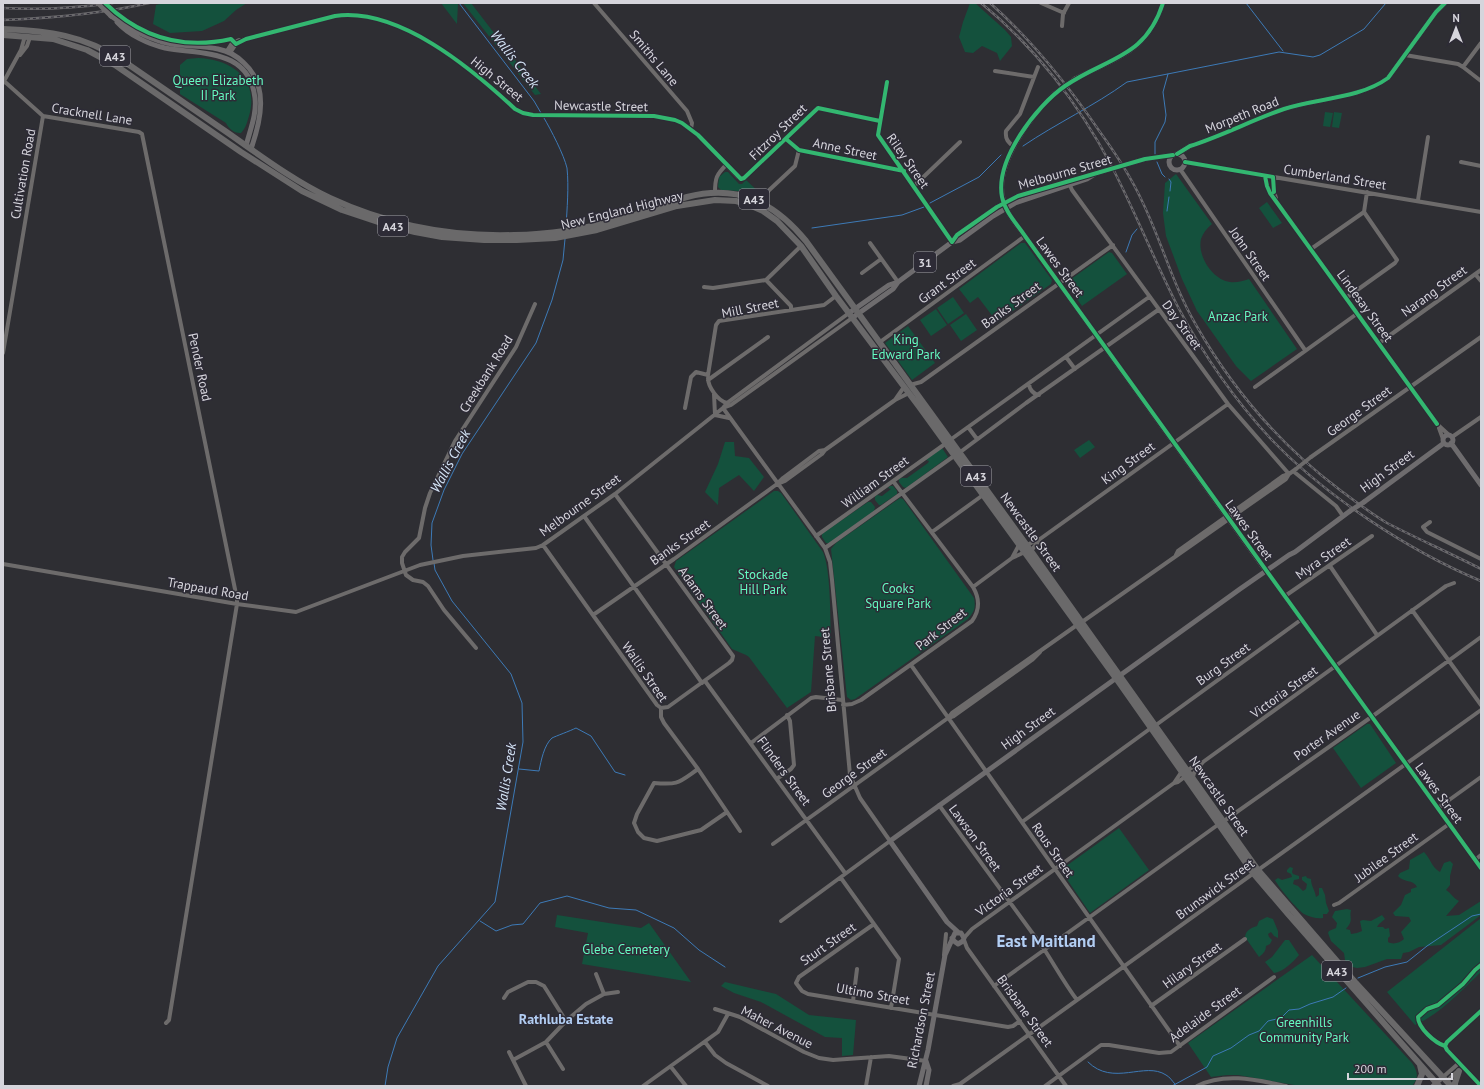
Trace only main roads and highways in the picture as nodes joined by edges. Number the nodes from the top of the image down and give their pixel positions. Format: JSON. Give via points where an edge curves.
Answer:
{"nodes":[{"id":1,"x":98,"y":3,"type":"edge"},
{"id":2,"x":1163,"y":3,"type":"edge"},
{"id":3,"x":1445,"y":3,"type":"edge"},
{"id":4,"x":3,"y":29,"type":"edge"},
{"id":5,"x":28,"y":33,"type":"junction"},
{"id":6,"x":3,"y":35,"type":"edge"},
{"id":7,"x":160,"y":44,"type":"junction"},
{"id":8,"x":228,"y":52,"type":"junction"},
{"id":9,"x":226,"y":58,"type":"junction"},
{"id":10,"x":1196,"y":144,"type":"junction"},
{"id":11,"x":249,"y":147,"type":"junction"},
{"id":12,"x":244,"y":154,"type":"junction"},
{"id":13,"x":1175,"y":155,"type":"junction"},
{"id":14,"x":1160,"y":158,"type":"junction"},
{"id":15,"x":1184,"y":160,"type":"junction"},
{"id":16,"x":1171,"y":166,"type":"junction"},
{"id":17,"x":715,"y":196,"type":"joint"},
{"id":18,"x":1005,"y":205,"type":"junction"},
{"id":19,"x":555,"y":235,"type":"junction"},
{"id":20,"x":804,"y":244,"type":"junction"},
{"id":21,"x":854,"y":314,"type":"junction"},
{"id":22,"x":907,"y":386,"type":"junction"},
{"id":23,"x":1444,"y":441,"type":"junction"},
{"id":24,"x":1451,"y":443,"type":"junction"},
{"id":25,"x":956,"y":454,"type":"junction"},
{"id":26,"x":1481,"y":485,"type":"edge"},
{"id":27,"x":1020,"y":535,"type":"junction"},
{"id":28,"x":1027,"y":545,"type":"junction"},
{"id":29,"x":1028,"y":552,"type":"junction"},
{"id":30,"x":1032,"y":562,"type":"junction"},
{"id":31,"x":1266,"y":570,"type":"junction"},
{"id":32,"x":1080,"y":623,"type":"junction"},
{"id":33,"x":1118,"y":677,"type":"junction"},
{"id":34,"x":1153,"y":726,"type":"junction"},
{"id":35,"x":1188,"y":775,"type":"junction"},
{"id":36,"x":890,"y":841,"type":"joint"},
{"id":37,"x":1290,"y":913,"type":"junction"},
{"id":38,"x":947,"y":922,"type":"junction"},
{"id":39,"x":953,"y":937,"type":"junction"},
{"id":40,"x":960,"y":938,"type":"junction"},
{"id":41,"x":948,"y":948,"type":"junction"},
{"id":42,"x":926,"y":1061,"type":"junction"},
{"id":43,"x":1418,"y":1062,"type":"junction"},
{"id":44,"x":1461,"y":1069,"type":"road end"},
{"id":45,"x":1447,"y":1081,"type":"edge"},
{"id":46,"x":1437,"y":1085,"type":"edge"},
{"id":47,"x":919,"y":1086,"type":"edge"},
{"id":48,"x":926,"y":1086,"type":"edge"},
{"id":49,"x":1417,"y":1086,"type":"edge"},
{"id":50,"x":1455,"y":1086,"type":"edge"}],
"edges":[{"from":1,"to":7,"type":"main road","bridge":true,"via":[[111,16]]},
{"from":2,"to":18,"type":"main road","bridge":true,"via":[[1159,16],[1144,39],[1122,56],[1075,79],[1054,94],[1027,125],[1014,146],[1003,176],[1001,190]]},
{"from":3,"to":10,"type":"main road","name":"Morpeth Road","number":"31","via":[[1388,78],[1378,85],[1364,91],[1285,109]]},
{"from":4,"to":5,"type":"highway","number":"A43"},
{"from":5,"to":6,"type":"highway","number":"A43"},
{"from":5,"to":11,"type":"highway","number":"A43","via":[[68,36],[109,52]]},
{"from":5,"to":12,"type":"highway","number":"A43","via":[[66,42],[105,59]]},
{"from":7,"to":8,"type":"main road"},
{"from":7,"to":9,"type":"main road"},
{"from":8,"to":9,"type":"main road"},
{"from":8,"to":11,"type":"main road","via":[[242,60],[250,69],[261,92],[260,115]]},
{"from":9,"to":11,"type":"main road","via":[[240,67],[250,79],[253,89],[255,108]]},
{"from":10,"to":13,"type":"main road","name":"Morpeth Road","number":"31"},
{"from":10,"to":15,"type":"main road","name":"Morpeth Road","number":"31"},
{"from":11,"to":12,"type":"highway"},
{"from":11,"to":19,"type":"highway","name":"New England Highway","number":"A43","via":[[324,195],[358,210],[399,223],[430,230],[479,234]]},
{"from":12,"to":19,"type":"highway","name":"New England Highway","number":"A43","via":[[284,181],[322,202],[387,225],[430,235],[460,238],[504,240]]},
{"from":13,"to":14,"type":"main road","name":"Melbourne Street","number":"31"},
{"from":13,"to":15,"type":"main road"},
{"from":13,"to":16,"type":"main road","via":[[1170,159]]},
{"from":14,"to":16,"type":"main road"},
{"from":14,"to":18,"type":"main road","name":"Melbourne Street","number":"31","via":[[1145,159],[1028,193]]},
{"from":15,"to":16,"type":"main road","number":"31","via":[[1180,169]]},
{"from":17,"to":19,"type":"highway","name":"New England Highway","number":"A43","via":[[626,222]]},
{"from":17,"to":20,"type":"highway","name":"Newcastle Street","number":"A43","via":[[763,211]]},
{"from":18,"to":21,"type":"main road","name":"Melbourne Street","number":"31","via":[[957,235],[952,242],[898,282],[889,285]]},
{"from":18,"to":31,"type":"main road","name":"Lawes Street"},
{"from":20,"to":21,"type":"highway","name":"Newcastle Street","number":"A43"},
{"from":20,"to":21,"type":"highway","name":"Newcastle Street","number":"A43","via":[[836,296]]},
{"from":21,"to":22,"type":"highway","name":"Newcastle Street","number":"A43"},
{"from":21,"to":22,"type":"highway","name":"Newcastle Street","number":"A43","via":[[880,342]]},
{"from":22,"to":25,"type":"highway","name":"Newcastle Street","number":"A43"},
{"from":23,"to":24,"type":"main road"},
{"from":23,"to":24,"type":"main road","via":[[1445,436],[1450,436],[1453,440]]},
{"from":23,"to":31,"type":"main road","name":"High Street","bridge":true,"via":[[1364,502]]},
{"from":24,"to":26,"type":"main road"},
{"from":25,"to":27,"type":"highway","name":"Newcastle Street","number":"A43"},
{"from":25,"to":29,"type":"highway","name":"Newcastle Street","number":"A43","via":[[1019,545]]},
{"from":27,"to":28,"type":"highway","name":"Newcastle Street","number":"A43"},
{"from":27,"to":29,"type":"highway"},
{"from":28,"to":29,"type":"highway","name":"Newcastle Street","number":"A43"},
{"from":28,"to":30,"type":"highway"},
{"from":29,"to":30,"type":"highway","name":"Newcastle Street","number":"A43"},
{"from":29,"to":32,"type":"highway","name":"Newcastle Street","number":"A43"},
{"from":30,"to":32,"type":"highway","name":"Newcastle Street","number":"A43"},
{"from":31,"to":33,"type":"main road","name":"High Street"},
{"from":32,"to":33,"type":"highway","name":"Newcastle Street","number":"A43"},
{"from":33,"to":34,"type":"highway","name":"Newcastle Street","number":"A43"},
{"from":33,"to":36,"type":"main road","name":"High Street"},
{"from":34,"to":35,"type":"highway","name":"Newcastle Street","number":"A43"},
{"from":34,"to":35,"type":"highway","name":"Newcastle Street","number":"A43","via":[[1183,764]]},
{"from":35,"to":37,"type":"highway","name":"Newcastle Street","number":"A43","via":[[1256,871]]},
{"from":36,"to":38,"type":"main road","name":"Brisbane Street"},
{"from":37,"to":43,"type":"highway","number":"A43"},
{"from":37,"to":45,"type":"highway","number":"A43"},
{"from":38,"to":39,"type":"main road","name":"Brisbane Street"},
{"from":38,"to":40,"type":"main road","name":"Brisbane Street"},
{"from":39,"to":40,"type":"main road","via":[[955,933]]},
{"from":39,"to":40,"type":"main road","via":[[954,942]]},
{"from":39,"to":41,"type":"main road","name":"Richardson Street"},
{"from":40,"to":41,"type":"main road"},
{"from":41,"to":42,"type":"main road","name":"Richardson Street","via":[[944,958]]},
{"from":42,"to":47,"type":"main road","name":"Richardson Street"},
{"from":42,"to":48,"type":"main road","via":[[929,1070]]},
{"from":43,"to":46,"type":"highway","number":"A43"},
{"from":43,"to":49,"type":"highway","via":[[1422,1074]]},
{"from":44,"to":50,"type":"highway"},
{"from":45,"to":46,"type":"main road"}]}
